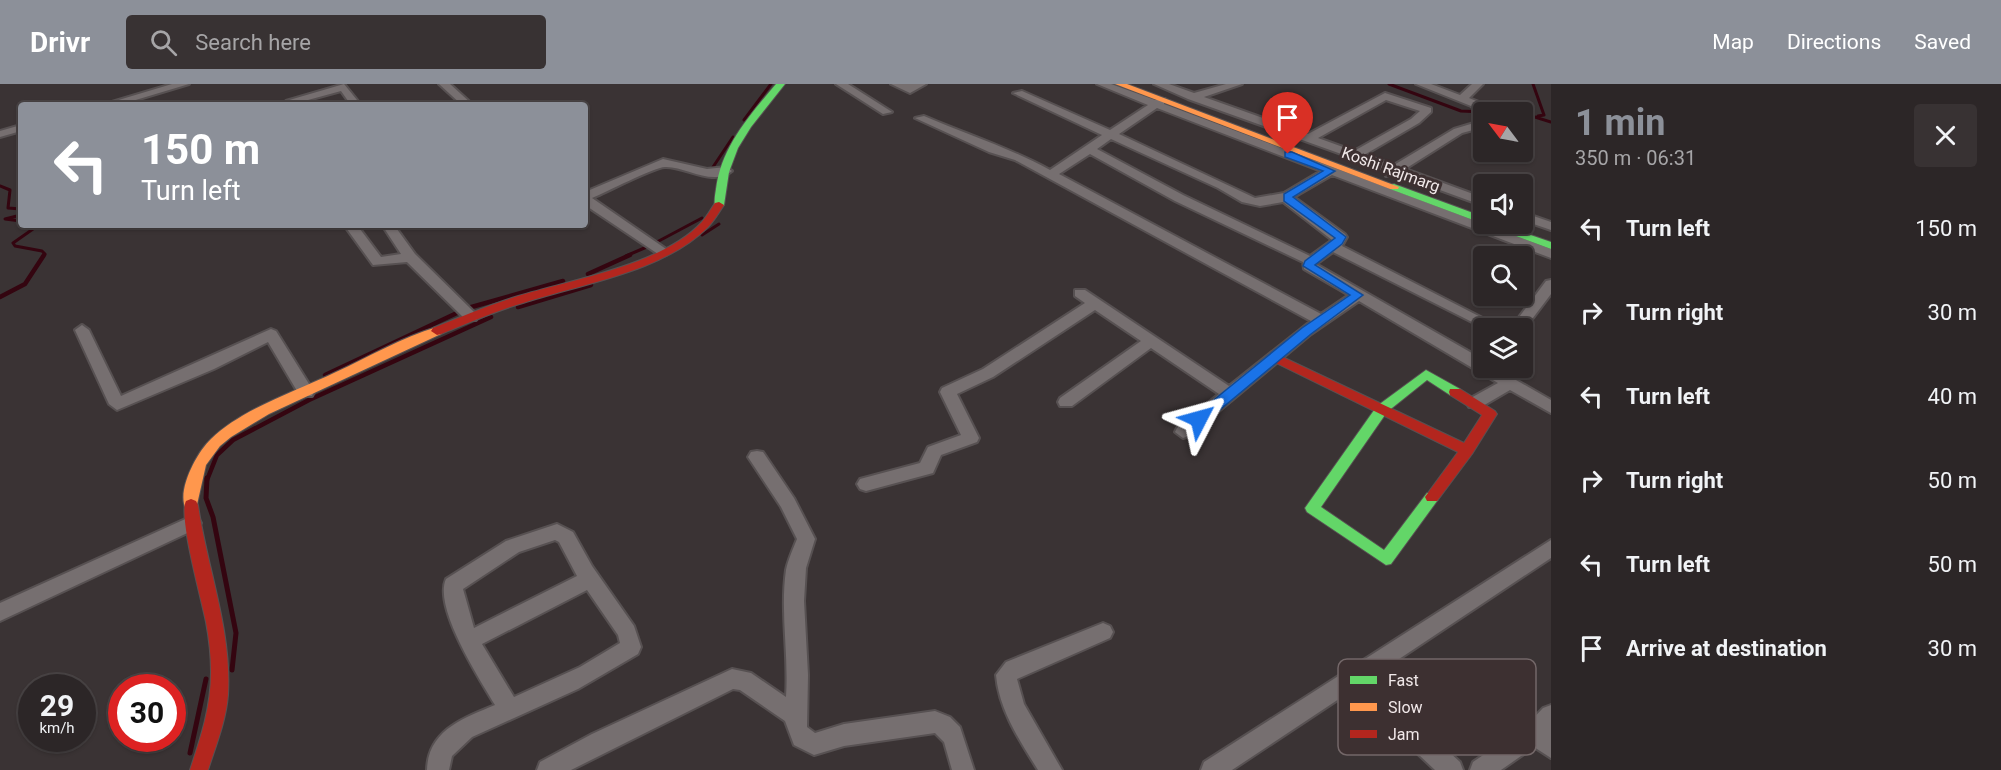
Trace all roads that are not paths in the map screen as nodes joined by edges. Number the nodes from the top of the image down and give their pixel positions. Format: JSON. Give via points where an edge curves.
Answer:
{"nodes":[{"id":1,"x":184,"y":84,"type":"edge"},
{"id":2,"x":444,"y":84,"type":"edge"},
{"id":3,"x":781,"y":84,"type":"edge"},
{"id":4,"x":841,"y":84,"type":"edge"},
{"id":5,"x":896,"y":84,"type":"edge"},
{"id":6,"x":921,"y":84,"type":"edge"},
{"id":7,"x":1102,"y":84,"type":"edge"},
{"id":8,"x":1119,"y":84,"type":"edge"},
{"id":9,"x":1138,"y":84,"type":"edge"},
{"id":10,"x":1159,"y":84,"type":"edge"},
{"id":11,"x":1237,"y":84,"type":"edge"},
{"id":12,"x":1421,"y":84,"type":"edge"},
{"id":13,"x":1478,"y":84,"type":"edge"},
{"id":14,"x":1018,"y":93,"type":"dead end"},
{"id":15,"x":1192,"y":97,"type":"junction"},
{"id":16,"x":295,"y":99,"type":"edge"},
{"id":17,"x":1166,"y":99,"type":"junction"},
{"id":18,"x":1462,"y":99,"type":"junction"},
{"id":19,"x":118,"y":102,"type":"edge"},
{"id":20,"x":354,"y":102,"type":"edge"},
{"id":21,"x":465,"y":102,"type":"edge"},
{"id":22,"x":1473,"y":105,"type":"edge"},
{"id":23,"x":887,"y":112,"type":"dead end"},
{"id":24,"x":920,"y":118,"type":"dead end"},
{"id":25,"x":1473,"y":126,"type":"edge"},
{"id":26,"x":18,"y":129,"type":"edge"},
{"id":27,"x":0,"y":134,"type":"edge"},
{"id":28,"x":1109,"y":135,"type":"junction"},
{"id":29,"x":1310,"y":138,"type":"junction"},
{"id":30,"x":1088,"y":148,"type":"junction"},
{"id":31,"x":1355,"y":155,"type":"junction"},
{"id":32,"x":726,"y":171,"type":"junction"},
{"id":33,"x":1330,"y":171,"type":"junction"},
{"id":34,"x":1050,"y":175,"type":"junction"},
{"id":35,"x":1383,"y":179,"type":"junction"},
{"id":36,"x":1288,"y":196,"type":"junction"},
{"id":37,"x":588,"y":197,"type":"edge"},
{"id":38,"x":1473,"y":199,"type":"edge"},
{"id":39,"x":588,"y":200,"type":"edge"},
{"id":40,"x":1473,"y":208,"type":"edge"},
{"id":41,"x":1473,"y":216,"type":"edge"},
{"id":42,"x":1533,"y":220,"type":"edge"},
{"id":43,"x":1551,"y":226,"type":"edge"},
{"id":44,"x":352,"y":228,"type":"edge"},
{"id":45,"x":390,"y":228,"type":"edge"},
{"id":46,"x":1533,"y":230,"type":"edge"},
{"id":47,"x":1518,"y":234,"type":"edge"},
{"id":48,"x":1551,"y":237,"type":"edge"},
{"id":49,"x":1332,"y":246,"type":"junction"},
{"id":50,"x":1551,"y":246,"type":"edge"},
{"id":51,"x":661,"y":252,"type":"junction"},
{"id":52,"x":1551,"y":254,"type":"edge"},
{"id":53,"x":410,"y":257,"type":"junction"},
{"id":54,"x":1311,"y":261,"type":"junction"},
{"id":55,"x":1549,"y":289,"type":"edge"},
{"id":56,"x":1080,"y":293,"type":"dead end"},
{"id":57,"x":1358,"y":295,"type":"junction"},
{"id":58,"x":1094,"y":304,"type":"junction"},
{"id":59,"x":471,"y":317,"type":"junction"},
{"id":60,"x":1475,"y":318,"type":"edge"},
{"id":61,"x":1526,"y":318,"type":"edge"},
{"id":62,"x":1321,"y":320,"type":"junction"},
{"id":63,"x":82,"y":330,"type":"dead end"},
{"id":64,"x":1150,"y":341,"type":"junction"},
{"id":65,"x":1274,"y":357,"type":"junction"},
{"id":66,"x":1473,"y":362,"type":"edge"},
{"id":67,"x":1502,"y":378,"type":"edge"},
{"id":68,"x":1511,"y":383,"type":"junction"},
{"id":69,"x":306,"y":392,"type":"junction"},
{"id":70,"x":1230,"y":394,"type":"junction"},
{"id":71,"x":1066,"y":402,"type":"dead end"},
{"id":72,"x":1475,"y":403,"type":"junction"},
{"id":73,"x":1551,"y":406,"type":"edge"},
{"id":74,"x":1382,"y":409,"type":"junction"},
{"id":75,"x":1183,"y":432,"type":"dead end"},
{"id":76,"x":1467,"y":450,"type":"junction"},
{"id":77,"x":757,"y":457,"type":"dead end"},
{"id":78,"x":866,"y":484,"type":"dead end"},
{"id":79,"x":192,"y":523,"type":"junction"},
{"id":80,"x":1551,"y":548,"type":"edge"},
{"id":81,"x":590,"y":579,"type":"junction"},
{"id":82,"x":0,"y":612,"type":"edge"},
{"id":83,"x":1103,"y":632,"type":"dead end"},
{"id":84,"x":471,"y":640,"type":"junction"},
{"id":85,"x":1381,"y":659,"type":"edge"},
{"id":86,"x":1338,"y":687,"type":"edge"},
{"id":87,"x":510,"y":710,"type":"junction"},
{"id":88,"x":1551,"y":715,"type":"edge"},
{"id":89,"x":795,"y":716,"type":"junction"},
{"id":90,"x":1542,"y":740,"type":"edge"},
{"id":91,"x":1436,"y":755,"type":"edge"},
{"id":92,"x":1512,"y":755,"type":"edge"},
{"id":93,"x":199,"y":770,"type":"edge"},
{"id":94,"x":438,"y":770,"type":"edge"},
{"id":95,"x":548,"y":770,"type":"edge"},
{"id":96,"x":963,"y":770,"type":"edge"},
{"id":97,"x":1051,"y":770,"type":"edge"},
{"id":98,"x":1212,"y":770,"type":"edge"},
{"id":99,"x":1452,"y":770,"type":"edge"},
{"id":100,"x":1481,"y":770,"type":"edge"}],
"edges":[{"from":1,"to":19,"type":"street"},
{"from":2,"to":21,"type":"street"},
{"from":3,"to":32,"type":"street","via":[[760,106]]},
{"from":4,"to":23,"type":"street"},
{"from":5,"to":6,"type":"street","via":[[910,90]]},
{"from":7,"to":17,"type":"street"},
{"from":8,"to":17,"type":"street","name":"Koshi Rajmarg"},
{"from":9,"to":17,"type":"street","name":"Koshi Rajmarg"},
{"from":10,"to":17,"type":"street"},
{"from":11,"to":15,"type":"street"},
{"from":12,"to":18,"type":"street"},
{"from":13,"to":18,"type":"street"},
{"from":14,"to":28,"type":"street"},
{"from":15,"to":17,"type":"street"},
{"from":15,"to":29,"type":"street"},
{"from":16,"to":20,"type":"street","via":[[344,87]]},
{"from":17,"to":28,"type":"street"},
{"from":17,"to":33,"type":"street"},
{"from":17,"to":35,"type":"street","name":"Koshi Rajmarg"},
{"from":18,"to":22,"type":"street"},
{"from":24,"to":34,"type":"street","via":[[1019,158]]},
{"from":25,"to":35,"type":"street","via":[[1458,131]]},
{"from":26,"to":27,"type":"street"},
{"from":28,"to":30,"type":"street"},
{"from":28,"to":36,"type":"street","via":[[1252,202],[1265,204]]},
{"from":29,"to":31,"type":"street"},
{"from":29,"to":31,"type":"street","via":[[1385,96],[1427,110]]},
{"from":30,"to":34,"type":"street"},
{"from":30,"to":54,"type":"street","via":[[1179,198]]},
{"from":31,"to":35,"type":"street"},
{"from":32,"to":37,"type":"street","via":[[707,173],[663,163]]},
{"from":32,"to":51,"type":"street","via":[[720,208],[713,218]]},
{"from":33,"to":35,"type":"street"},
{"from":33,"to":36,"type":"street"},
{"from":34,"to":62,"type":"street"},
{"from":35,"to":38,"type":"street"},
{"from":35,"to":40,"type":"street","name":"Koshi Rajmarg"},
{"from":35,"to":41,"type":"street","name":"Koshi Rajmarg"},
{"from":35,"to":52,"type":"street"},
{"from":36,"to":49,"type":"street","via":[[1289,201],[1338,234],[1340,239]]},
{"from":39,"to":51,"type":"street"},
{"from":42,"to":43,"type":"street"},
{"from":44,"to":53,"type":"street","via":[[378,262]]},
{"from":45,"to":53,"type":"street"},
{"from":46,"to":48,"type":"street"},
{"from":47,"to":50,"type":"street"},
{"from":49,"to":54,"type":"street"},
{"from":49,"to":60,"type":"street"},
{"from":51,"to":59,"type":"street","via":[[618,273]]},
{"from":53,"to":59,"type":"street"},
{"from":54,"to":57,"type":"street","via":[[1311,268]]},
{"from":55,"to":61,"type":"street"},
{"from":56,"to":58,"type":"street"},
{"from":57,"to":62,"type":"street"},
{"from":57,"to":66,"type":"street"},
{"from":58,"to":64,"type":"street"},
{"from":58,"to":78,"type":"street","via":[[988,373],[948,392],[971,438],[934,451],[927,468]]},
{"from":59,"to":69,"type":"street"},
{"from":62,"to":65,"type":"street"},
{"from":63,"to":69,"type":"street","via":[[117,404],[271,334]]},
{"from":64,"to":70,"type":"street"},
{"from":64,"to":71,"type":"street"},
{"from":65,"to":70,"type":"street"},
{"from":65,"to":74,"type":"street"},
{"from":67,"to":68,"type":"street"},
{"from":68,"to":72,"type":"street"},
{"from":68,"to":73,"type":"street"},
{"from":69,"to":79,"type":"street","via":[[247,422],[210,449],[199,463],[192,497]]},
{"from":70,"to":75,"type":"street"},
{"from":72,"to":74,"type":"street","via":[[1426,374]]},
{"from":72,"to":76,"type":"street","via":[[1491,414]]},
{"from":74,"to":76,"type":"street"},
{"from":74,"to":76,"type":"street","via":[[1312,508],[1386,559]]},
{"from":77,"to":89,"type":"street","via":[[788,502],[806,539],[796,568]]},
{"from":79,"to":82,"type":"street"},
{"from":79,"to":93,"type":"street","via":[[217,645],[219,695]]},
{"from":80,"to":85,"type":"street"},
{"from":81,"to":84,"type":"street"},
{"from":81,"to":84,"type":"street","via":[[566,537],[557,532],[513,546],[453,585],[455,602]]},
{"from":81,"to":87,"type":"street","via":[[627,632],[631,647],[594,670]]},
{"from":83,"to":97,"type":"street","via":[[1006,675],[1010,696],[1027,733]]},
{"from":84,"to":87,"type":"street"},
{"from":86,"to":98,"type":"street"},
{"from":87,"to":94,"type":"street","via":[[460,733],[444,747]]},
{"from":88,"to":90,"type":"street"},
{"from":89,"to":95,"type":"street","via":[[744,680],[732,679]]},
{"from":89,"to":96,"type":"street","via":[[795,730],[801,739],[814,744],[844,735],[942,724],[953,732]]},
{"from":91,"to":99,"type":"street"},
{"from":92,"to":100,"type":"street"}]}
